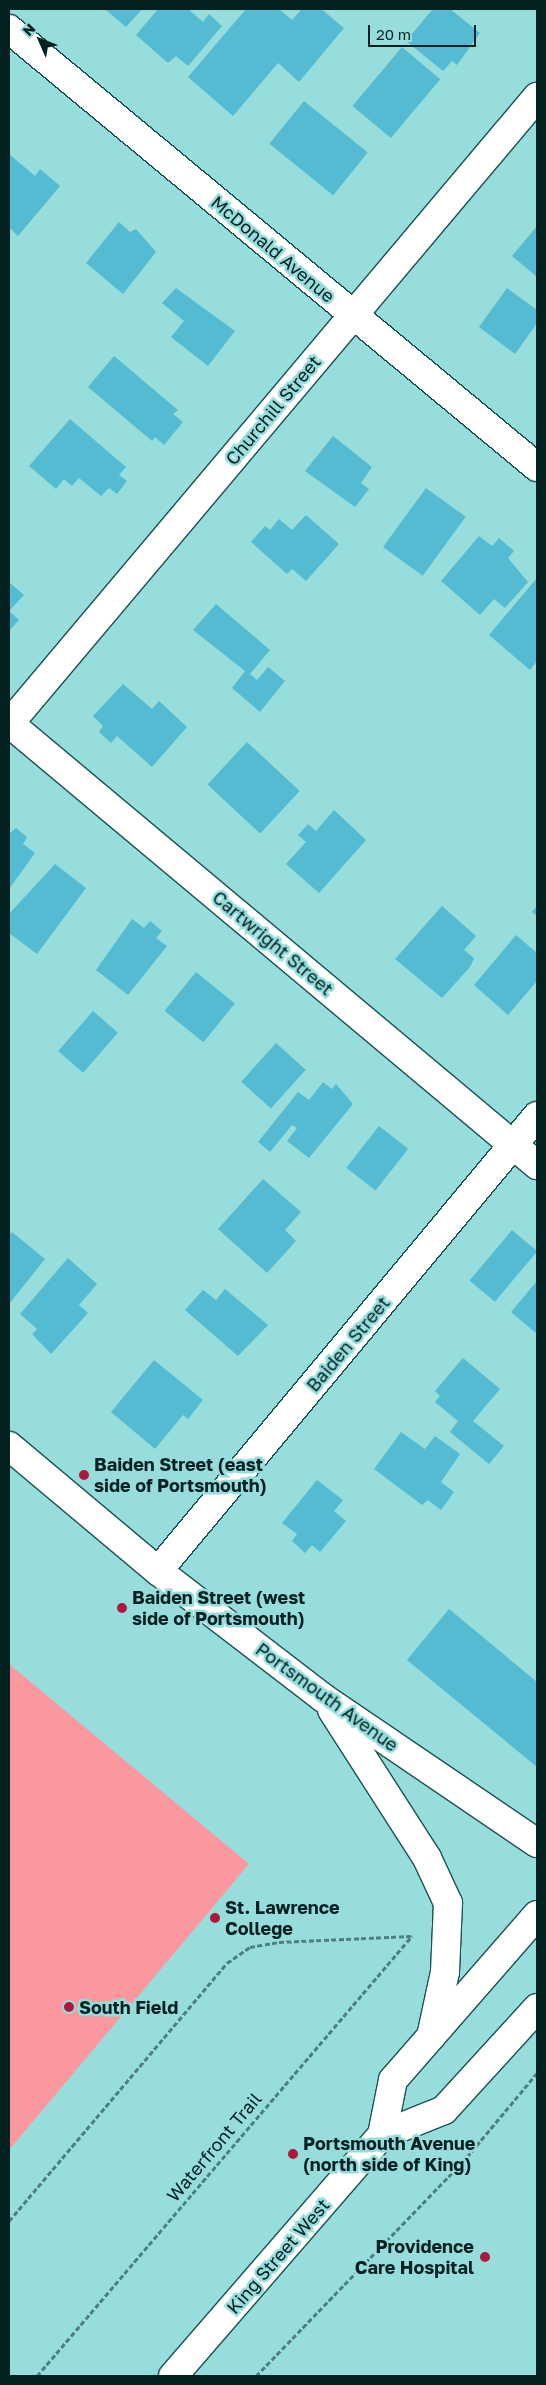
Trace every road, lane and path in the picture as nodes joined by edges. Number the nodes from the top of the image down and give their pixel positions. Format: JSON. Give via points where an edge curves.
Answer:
{"nodes":[{"id":1,"x":9,"y":29,"type":"edge"},
{"id":2,"x":537,"y":97,"type":"edge"},
{"id":3,"x":355,"y":316,"type":"junction"},
{"id":4,"x":537,"y":467,"type":"edge"},
{"id":5,"x":9,"y":723,"type":"edge"},
{"id":6,"x":537,"y":1116,"type":"edge"},
{"id":7,"x":514,"y":1145,"type":"junction"},
{"id":8,"x":537,"y":1165,"type":"edge"},
{"id":9,"x":9,"y":1446,"type":"edge"},
{"id":10,"x":158,"y":1571,"type":"junction"},
{"id":11,"x":322,"y":1697,"type":"junction"},
{"id":12,"x":537,"y":1843,"type":"edge"},
{"id":13,"x":537,"y":1915,"type":"edge"},
{"id":14,"x":537,"y":2008,"type":"edge"},
{"id":15,"x":431,"y":2037,"type":"junction"},
{"id":16,"x":537,"y":2073,"type":"edge"},
{"id":17,"x":382,"y":2135,"type":"junction"},
{"id":18,"x":9,"y":2221,"type":"edge"},
{"id":19,"x":37,"y":2376,"type":"edge"},
{"id":20,"x":173,"y":2376,"type":"edge"},
{"id":21,"x":256,"y":2376,"type":"edge"}],
"edges":[{"from":1,"to":3,"type":"street","name":"McDonald Avenue"},
{"from":2,"to":3,"type":"street","name":"Churchill Street"},
{"from":3,"to":4,"type":"street","name":"McDonald Avenue"},
{"from":3,"to":5,"type":"street","name":"Churchill Street"},
{"from":5,"to":7,"type":"street","name":"Cartwright Street"},
{"from":6,"to":7,"type":"street","name":"Baiden Street"},
{"from":7,"to":8,"type":"street","name":"Cartwright Street"},
{"from":7,"to":10,"type":"street","name":"Baiden Street"},
{"from":9,"to":10,"type":"street","name":"Portsmouth Avenue"},
{"from":10,"to":11,"type":"street","name":"Portsmouth Avenue"},
{"from":11,"to":12,"type":"street","name":"Portsmouth Avenue"},
{"from":11,"to":15,"type":"street","via":[[427,1858],[448,1904],[445,1972]]},
{"from":13,"to":15,"type":"street","name":"King Street West"},
{"from":14,"to":17,"type":"street","name":"King Street West","via":[[444,2110]]},
{"from":15,"to":17,"type":"street","name":"King Street West","via":[[393,2080]]},
{"from":16,"to":21,"type":"path","via":[[462,2163]]},
{"from":17,"to":20,"type":"street","name":"King Street West"},
{"from":18,"to":19,"type":"path","name":"Waterfront Trail","via":[[227,1963],[250,1947],[278,1942],[412,1936]]}]}
